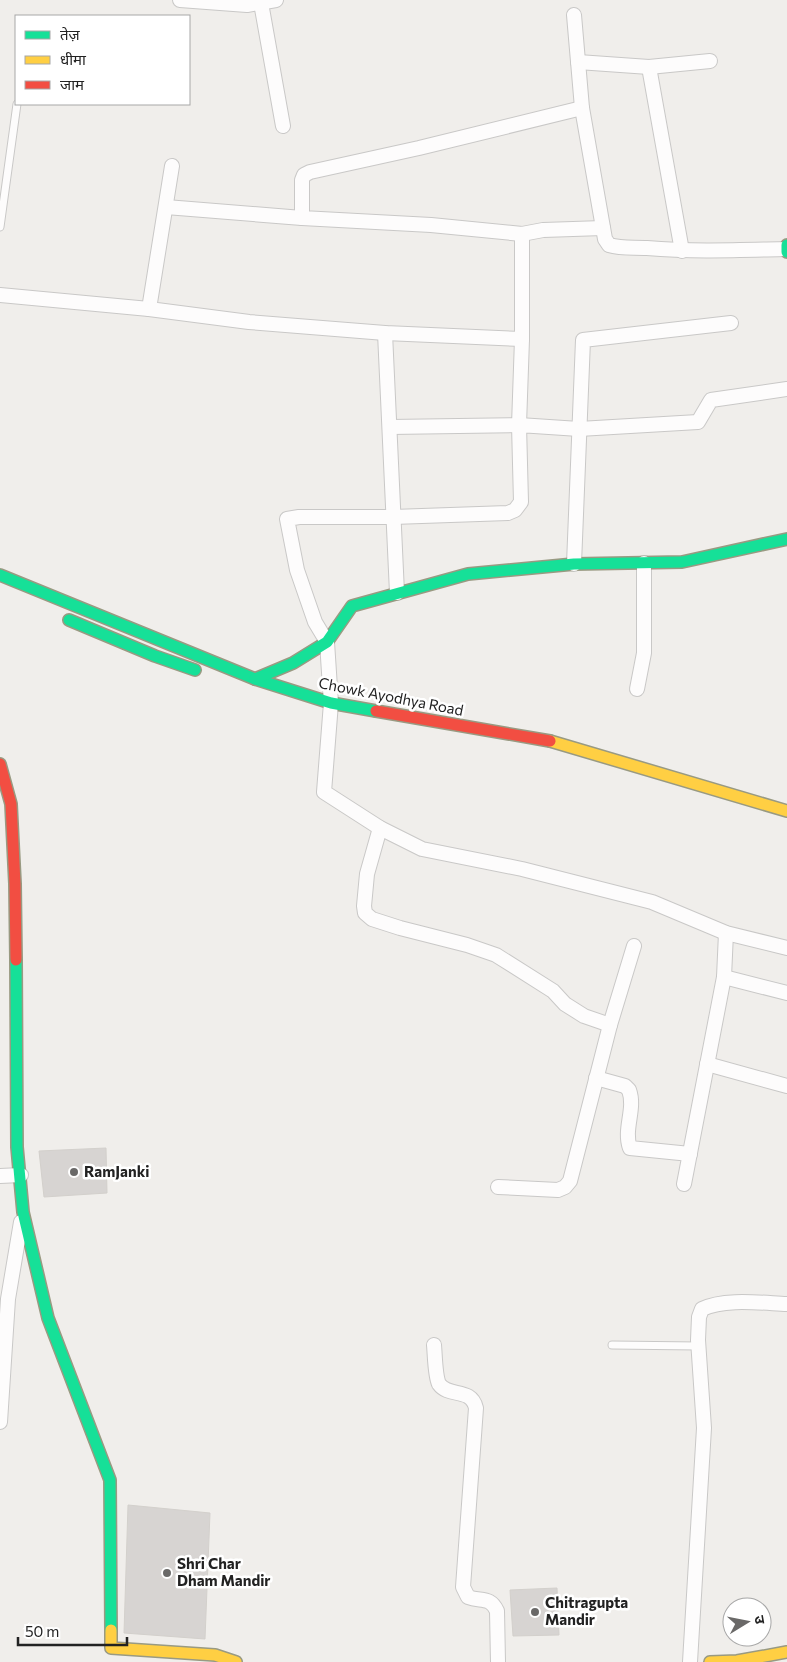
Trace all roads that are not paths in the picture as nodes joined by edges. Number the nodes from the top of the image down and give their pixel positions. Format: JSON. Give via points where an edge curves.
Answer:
{"nodes":[{"id":1,"x":180,"y":0,"type":"edge"},
{"id":2,"x":276,"y":0,"type":"edge"},
{"id":3,"x":261,"y":3,"type":"junction"},
{"id":4,"x":574,"y":15,"type":"dead end"},
{"id":5,"x":710,"y":61,"type":"dead end"},
{"id":6,"x":578,"y":62,"type":"junction"},
{"id":7,"x":649,"y":67,"type":"junction"},
{"id":8,"x":17,"y":105,"type":"edge"},
{"id":9,"x":582,"y":108,"type":"junction"},
{"id":10,"x":283,"y":126,"type":"dead end"},
{"id":11,"x":172,"y":166,"type":"dead end"},
{"id":12,"x":166,"y":206,"type":"junction"},
{"id":13,"x":302,"y":218,"type":"junction"},
{"id":14,"x":0,"y":227,"type":"edge"},
{"id":15,"x":603,"y":228,"type":"junction"},
{"id":16,"x":522,"y":234,"type":"junction"},
{"id":17,"x":787,"y":249,"type":"edge"},
{"id":18,"x":682,"y":251,"type":"junction"},
{"id":19,"x":0,"y":295,"type":"edge"},
{"id":20,"x":149,"y":310,"type":"junction"},
{"id":21,"x":731,"y":323,"type":"dead end"},
{"id":22,"x":386,"y":333,"type":"junction"},
{"id":23,"x":522,"y":339,"type":"junction"},
{"id":24,"x":787,"y":389,"type":"edge"},
{"id":25,"x":519,"y":426,"type":"junction"},
{"id":26,"x":390,"y":427,"type":"junction"},
{"id":27,"x":580,"y":429,"type":"junction"},
{"id":28,"x":393,"y":517,"type":"junction"},
{"id":29,"x":787,"y":539,"type":"edge"},
{"id":30,"x":644,"y":563,"type":"junction"},
{"id":31,"x":574,"y":564,"type":"junction"},
{"id":32,"x":0,"y":575,"type":"edge"},
{"id":33,"x":397,"y":593,"type":"junction"},
{"id":34,"x":55,"y":614,"type":"dead end"},
{"id":35,"x":326,"y":642,"type":"junction"},
{"id":36,"x":201,"y":672,"type":"dead end"},
{"id":37,"x":255,"y":679,"type":"junction"},
{"id":38,"x":638,"y":689,"type":"dead end"},
{"id":39,"x":331,"y":703,"type":"junction"},
{"id":40,"x":0,"y":764,"type":"edge"},
{"id":41,"x":787,"y":810,"type":"edge"},
{"id":42,"x":380,"y":828,"type":"junction"},
{"id":43,"x":726,"y":933,"type":"junction"},
{"id":44,"x":634,"y":946,"type":"dead end"},
{"id":45,"x":787,"y":948,"type":"edge"},
{"id":46,"x":724,"y":977,"type":"junction"},
{"id":47,"x":787,"y":993,"type":"edge"},
{"id":48,"x":610,"y":1025,"type":"junction"},
{"id":49,"x":707,"y":1064,"type":"junction"},
{"id":50,"x":596,"y":1078,"type":"junction"},
{"id":51,"x":787,"y":1086,"type":"edge"},
{"id":52,"x":690,"y":1154,"type":"junction"},
{"id":53,"x":21,"y":1175,"type":"junction"},
{"id":54,"x":0,"y":1176,"type":"edge"},
{"id":55,"x":684,"y":1184,"type":"dead end"},
{"id":56,"x":498,"y":1187,"type":"dead end"},
{"id":57,"x":23,"y":1212,"type":"junction"},
{"id":58,"x":787,"y":1304,"type":"edge"},
{"id":59,"x":434,"y":1345,"type":"dead end"},
{"id":60,"x":612,"y":1345,"type":"dead end"},
{"id":61,"x":698,"y":1346,"type":"junction"},
{"id":62,"x":0,"y":1422,"type":"edge"},
{"id":63,"x":787,"y":1652,"type":"edge"},
{"id":64,"x":747,"y":1661,"type":"edge"},
{"id":65,"x":236,"y":1662,"type":"edge"},
{"id":66,"x":498,"y":1662,"type":"edge"},
{"id":67,"x":690,"y":1662,"type":"edge"},
{"id":68,"x":710,"y":1662,"type":"edge"}],
"edges":[{"from":1,"to":3,"type":"street","via":[[247,5]]},
{"from":2,"to":3,"type":"street"},
{"from":3,"to":10,"type":"street"},
{"from":4,"to":6,"type":"street"},
{"from":5,"to":7,"type":"street"},
{"from":6,"to":7,"type":"street"},
{"from":6,"to":9,"type":"street"},
{"from":7,"to":18,"type":"street"},
{"from":8,"to":14,"type":"lane"},
{"from":9,"to":13,"type":"street","via":[[310,172],[302,180]]},
{"from":9,"to":15,"type":"street"},
{"from":11,"to":12,"type":"street"},
{"from":12,"to":13,"type":"street"},
{"from":12,"to":20,"type":"street"},
{"from":13,"to":16,"type":"street"},
{"from":15,"to":16,"type":"street"},
{"from":15,"to":18,"type":"street","via":[[609,246]]},
{"from":16,"to":23,"type":"street"},
{"from":17,"to":18,"type":"street"},
{"from":19,"to":20,"type":"street"},
{"from":20,"to":22,"type":"street"},
{"from":21,"to":27,"type":"street","via":[[583,340]]},
{"from":22,"to":23,"type":"street"},
{"from":22,"to":26,"type":"street"},
{"from":23,"to":25,"type":"street"},
{"from":24,"to":27,"type":"street","via":[[710,400],[698,422]]},
{"from":25,"to":26,"type":"street"},
{"from":25,"to":27,"type":"street"},
{"from":25,"to":28,"type":"street","via":[[521,502],[515,510]]},
{"from":26,"to":28,"type":"street"},
{"from":27,"to":31,"type":"street"},
{"from":28,"to":33,"type":"street"},
{"from":28,"to":35,"type":"street","via":[[287,519],[297,570],[315,622]]},
{"from":29,"to":30,"type":"main road","via":[[682,562]]},
{"from":30,"to":31,"type":"main road"},
{"from":30,"to":38,"type":"street","via":[[644,653]]},
{"from":31,"to":33,"type":"main road","via":[[468,574]]},
{"from":32,"to":37,"type":"main road","name":"Chowk Ayodhya Road"},
{"from":33,"to":35,"type":"main road","via":[[352,606]]},
{"from":34,"to":36,"type":"main road"},
{"from":35,"to":37,"type":"main road","via":[[293,664]]},
{"from":35,"to":39,"type":"street"},
{"from":37,"to":39,"type":"main road","name":"Chowk Ayodhya Road"},
{"from":39,"to":41,"type":"main road","name":"Chowk Ayodhya Road","via":[[553,742]]},
{"from":39,"to":42,"type":"street","via":[[324,792]]},
{"from":40,"to":53,"type":"main road","via":[[11,804],[17,1147]]},
{"from":42,"to":43,"type":"street","via":[[422,849],[522,869],[652,902]]},
{"from":42,"to":48,"type":"street","via":[[367,874],[365,914],[400,928],[496,955],[553,991],[578,1012]]},
{"from":43,"to":45,"type":"street"},
{"from":43,"to":46,"type":"street"},
{"from":44,"to":48,"type":"street"},
{"from":46,"to":47,"type":"street"},
{"from":46,"to":49,"type":"street"},
{"from":48,"to":50,"type":"street"},
{"from":49,"to":51,"type":"street"},
{"from":49,"to":52,"type":"street"},
{"from":50,"to":52,"type":"street","via":[[629,1090],[630,1148]]},
{"from":50,"to":56,"type":"street","via":[[573,1171],[565,1187],[558,1190]]},
{"from":52,"to":55,"type":"street"},
{"from":53,"to":54,"type":"street"},
{"from":53,"to":57,"type":"main road"},
{"from":57,"to":62,"type":"street","via":[[8,1299]]},
{"from":57,"to":65,"type":"main road","via":[[48,1318],[110,1480],[111,1653],[215,1655]]},
{"from":58,"to":61,"type":"street","via":[[710,1305],[702,1309],[699,1317]]},
{"from":59,"to":66,"type":"street","via":[[441,1386],[470,1396],[475,1403],[463,1587],[468,1597],[488,1600],[497,1611]]},
{"from":60,"to":61,"type":"lane"},
{"from":61,"to":67,"type":"street","via":[[704,1428]]},
{"from":63,"to":64,"type":"main road"},
{"from":64,"to":68,"type":"main road"}]}
